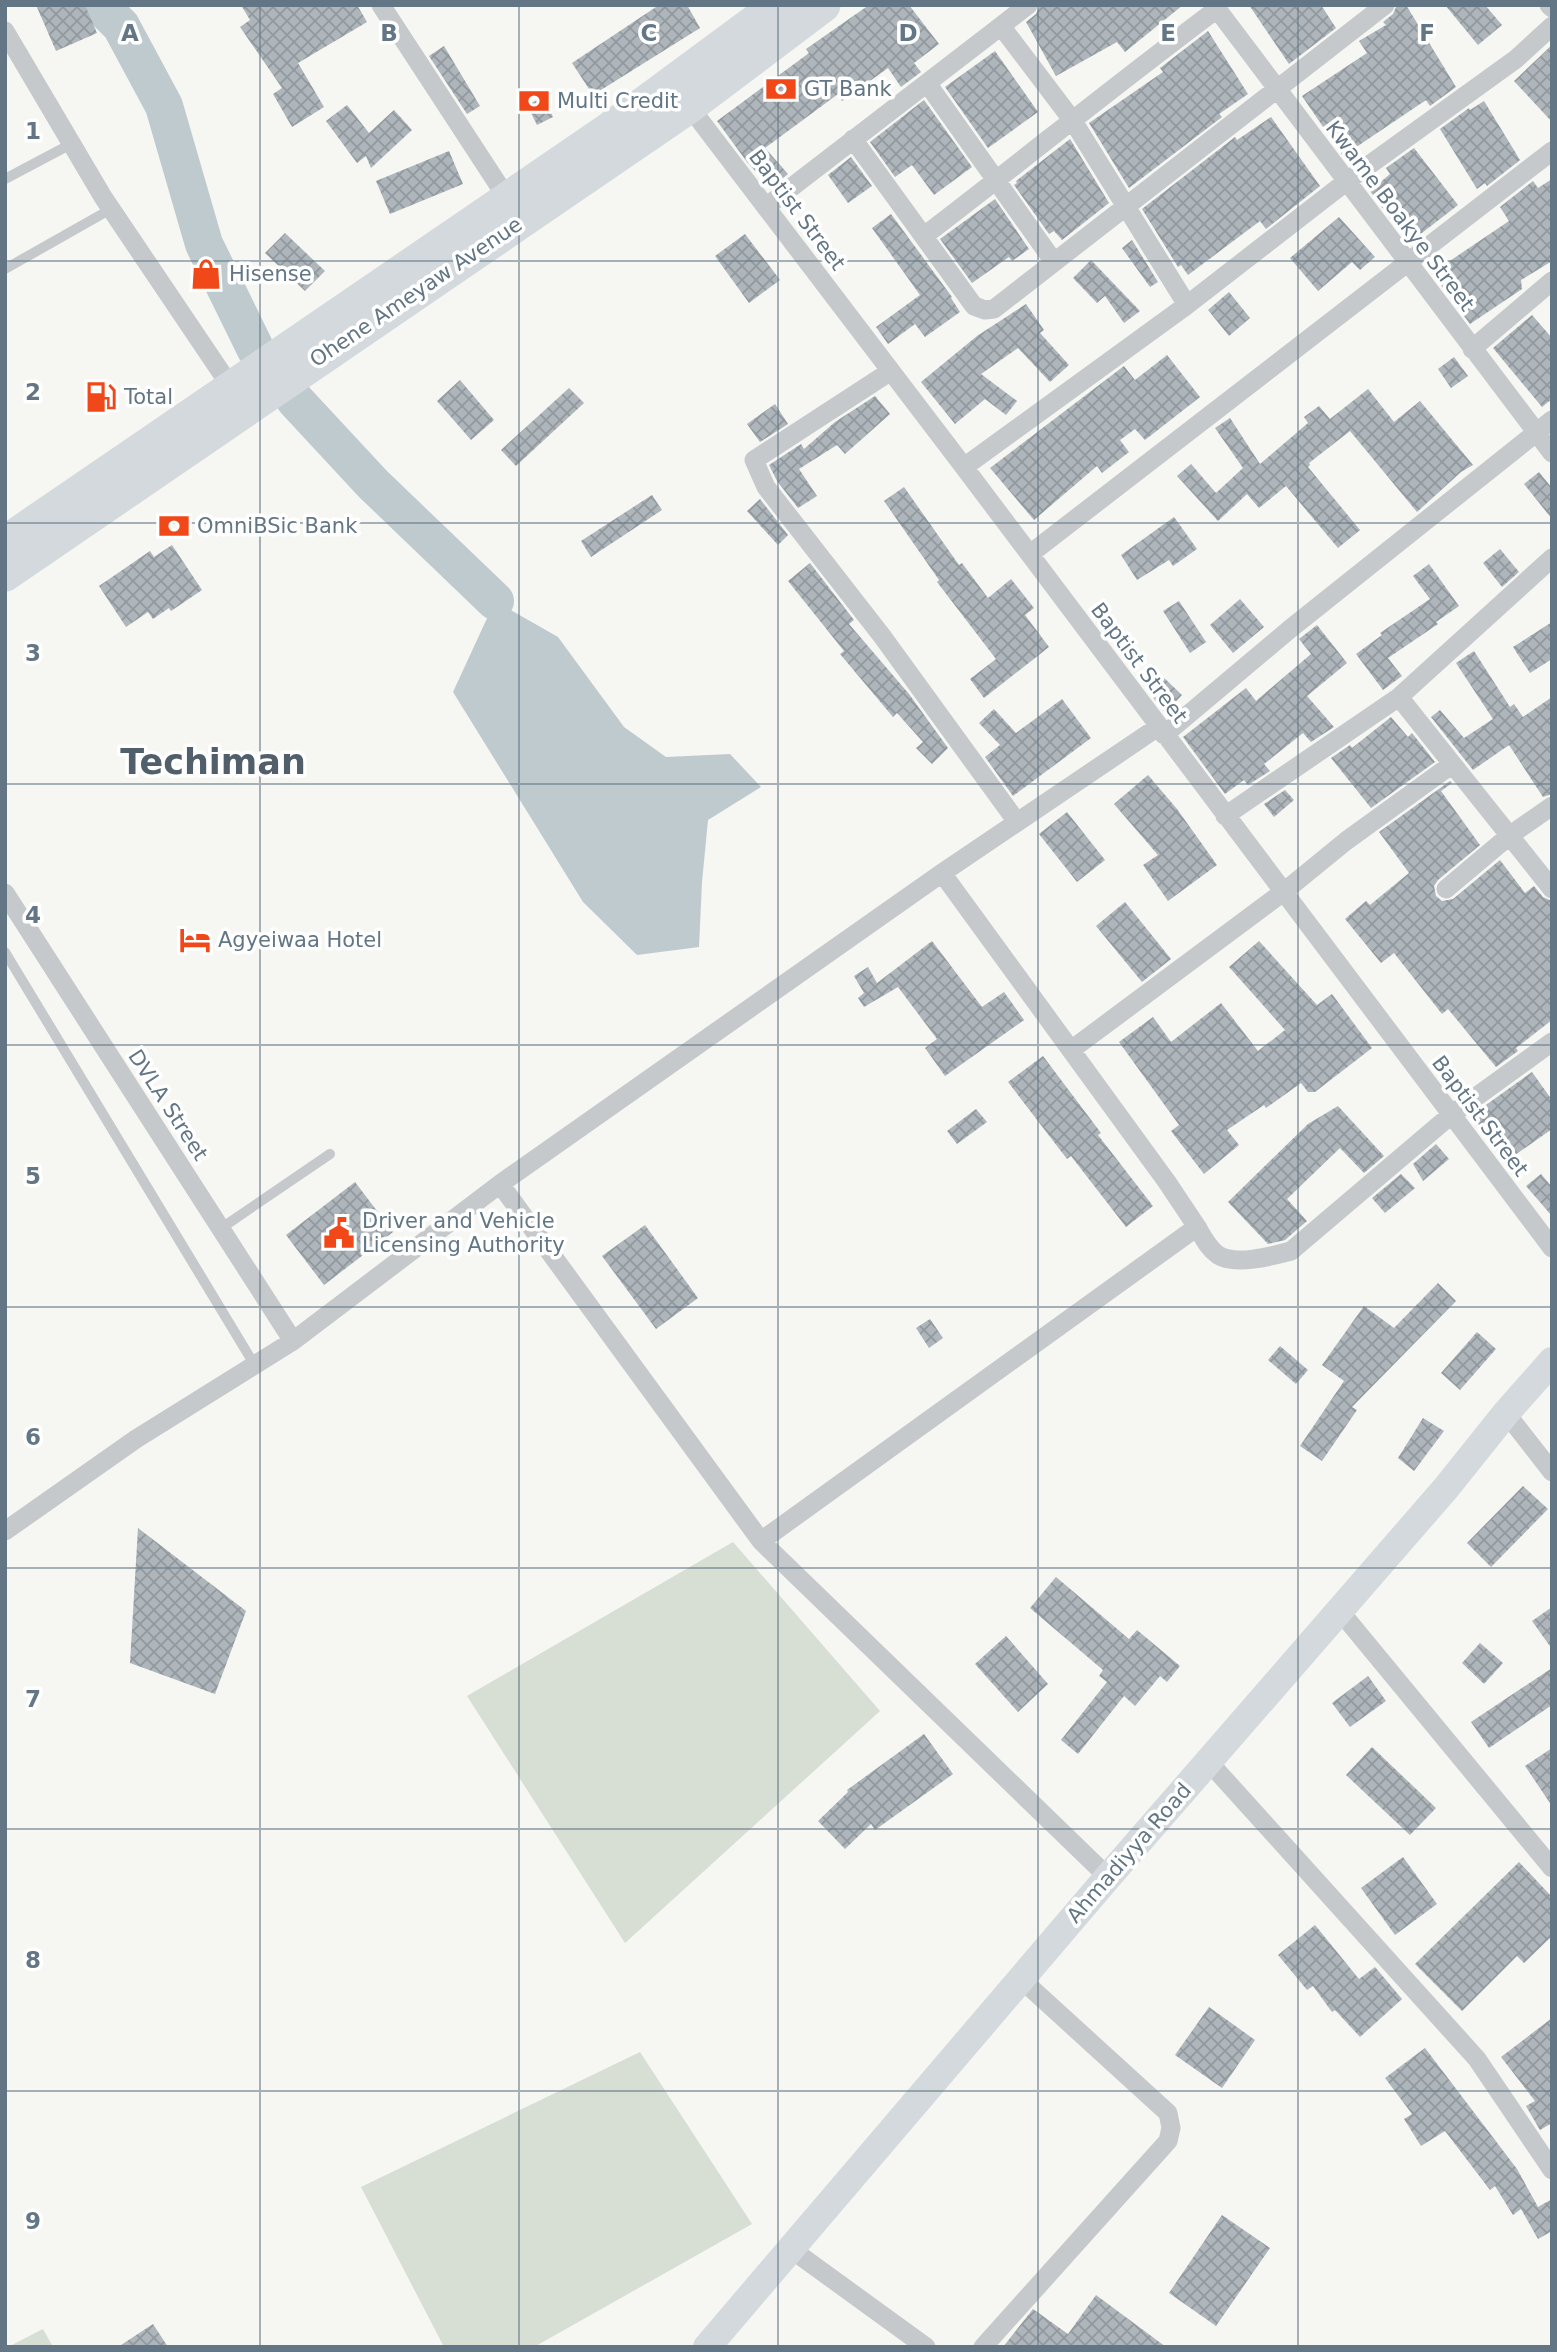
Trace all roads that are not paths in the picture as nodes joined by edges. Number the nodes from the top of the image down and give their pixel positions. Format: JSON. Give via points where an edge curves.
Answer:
{"nodes":[{"id":1,"x":381,"y":5,"type":"edge"},
{"id":2,"x":778,"y":5,"type":"edge"},
{"id":3,"x":823,"y":5,"type":"edge"},
{"id":4,"x":1028,"y":5,"type":"edge"},
{"id":5,"x":1385,"y":5,"type":"edge"},
{"id":6,"x":1215,"y":7,"type":"edge"},
{"id":7,"x":1001,"y":26,"type":"junction"},
{"id":8,"x":1552,"y":26,"type":"edge"},
{"id":9,"x":5,"y":31,"type":"edge"},
{"id":10,"x":927,"y":83,"type":"junction"},
{"id":11,"x":1277,"y":90,"type":"junction"},
{"id":12,"x":689,"y":106,"type":"junction"},
{"id":13,"x":1073,"y":121,"type":"junction"},
{"id":14,"x":853,"y":139,"type":"junction"},
{"id":15,"x":73,"y":143,"type":"junction"},
{"id":16,"x":1552,"y":151,"type":"edge"},
{"id":17,"x":5,"y":179,"type":"edge"},
{"id":18,"x":997,"y":181,"type":"junction"},
{"id":19,"x":1347,"y":181,"type":"junction"},
{"id":20,"x":508,"y":198,"type":"junction"},
{"id":21,"x":766,"y":207,"type":"junction"},
{"id":22,"x":1125,"y":207,"type":"junction"},
{"id":23,"x":111,"y":209,"type":"junction"},
{"id":24,"x":925,"y":236,"type":"junction"},
{"id":25,"x":1054,"y":262,"type":"junction"},
{"id":26,"x":1407,"y":264,"type":"junction"},
{"id":27,"x":5,"y":269,"type":"edge"},
{"id":28,"x":1552,"y":281,"type":"edge"},
{"id":29,"x":408,"y":282,"type":"junction"},
{"id":30,"x":1187,"y":305,"type":"junction"},
{"id":31,"x":312,"y":348,"type":"junction"},
{"id":32,"x":1472,"y":349,"type":"junction"},
{"id":33,"x":891,"y":371,"type":"junction"},
{"id":34,"x":231,"y":387,"type":"junction"},
{"id":35,"x":1552,"y":420,"type":"edge"},
{"id":36,"x":1536,"y":433,"type":"junction"},
{"id":37,"x":175,"y":442,"type":"junction"},
{"id":38,"x":1552,"y":453,"type":"edge"},
{"id":39,"x":964,"y":467,"type":"junction"},
{"id":40,"x":83,"y":506,"type":"junction"},
{"id":41,"x":5,"y":544,"type":"edge"},
{"id":42,"x":1030,"y":554,"type":"junction"},
{"id":43,"x":1552,"y":558,"type":"edge"},
{"id":44,"x":5,"y":575,"type":"edge"},
{"id":45,"x":1399,"y":697,"type":"junction"},
{"id":46,"x":1161,"y":731,"type":"junction"},
{"id":47,"x":1451,"y":765,"type":"junction"},
{"id":48,"x":1552,"y":806,"type":"edge"},
{"id":49,"x":1225,"y":816,"type":"junction"},
{"id":50,"x":1017,"y":822,"type":"junction"},
{"id":51,"x":1509,"y":836,"type":"junction"},
{"id":52,"x":942,"y":873,"type":"junction"},
{"id":53,"x":1552,"y":889,"type":"edge"},
{"id":54,"x":1446,"y":890,"type":"dead end"},
{"id":55,"x":1282,"y":891,"type":"junction"},
{"id":56,"x":5,"y":893,"type":"edge"},
{"id":57,"x":5,"y":952,"type":"edge"},
{"id":58,"x":1552,"y":1042,"type":"edge"},
{"id":59,"x":1071,"y":1050,"type":"junction"},
{"id":60,"x":1451,"y":1115,"type":"junction"},
{"id":61,"x":330,"y":1154,"type":"dead end"},
{"id":62,"x":500,"y":1184,"type":"junction"},
{"id":63,"x":1197,"y":1227,"type":"junction"},
{"id":64,"x":220,"y":1229,"type":"junction"},
{"id":65,"x":1552,"y":1248,"type":"edge"},
{"id":66,"x":293,"y":1341,"type":"junction"},
{"id":67,"x":1552,"y":1361,"type":"edge"},
{"id":68,"x":254,"y":1364,"type":"junction"},
{"id":69,"x":1506,"y":1413,"type":"junction"},
{"id":70,"x":1552,"y":1472,"type":"edge"},
{"id":71,"x":5,"y":1531,"type":"edge"},
{"id":72,"x":761,"y":1541,"type":"junction"},
{"id":73,"x":1339,"y":1611,"type":"junction"},
{"id":74,"x":1209,"y":1761,"type":"junction"},
{"id":75,"x":1552,"y":1868,"type":"edge"},
{"id":76,"x":1108,"y":1877,"type":"junction"},
{"id":77,"x":1021,"y":1979,"type":"junction"},
{"id":78,"x":1552,"y":2170,"type":"edge"},
{"id":79,"x":791,"y":2249,"type":"junction"},
{"id":80,"x":707,"y":2347,"type":"edge"},
{"id":81,"x":926,"y":2347,"type":"edge"},
{"id":82,"x":983,"y":2347,"type":"edge"}],
"edges":[{"from":1,"to":20,"type":"street"},
{"from":2,"to":20,"type":"highway","name":"Ohene Ameyaw Avenue"},
{"from":3,"to":12,"type":"highway","name":"Ohene Ameyaw Avenue"},
{"from":4,"to":7,"type":"street"},
{"from":5,"to":11,"type":"street"},
{"from":6,"to":11,"type":"street","name":"Kwame Boakye Street"},
{"from":6,"to":13,"type":"street"},
{"from":7,"to":10,"type":"street"},
{"from":7,"to":13,"type":"street"},
{"from":8,"to":19,"type":"street","via":[[1516,59]]},
{"from":9,"to":15,"type":"street"},
{"from":10,"to":14,"type":"street"},
{"from":10,"to":18,"type":"street"},
{"from":11,"to":19,"type":"street","name":"Kwame Boakye Street"},
{"from":11,"to":22,"type":"street"},
{"from":12,"to":21,"type":"street","name":"Baptist Street"},
{"from":12,"to":29,"type":"highway","name":"Ohene Ameyaw Avenue"},
{"from":13,"to":18,"type":"street"},
{"from":13,"to":22,"type":"street"},
{"from":14,"to":21,"type":"street"},
{"from":14,"to":24,"type":"street"},
{"from":15,"to":17,"type":"lane"},
{"from":15,"to":23,"type":"street"},
{"from":16,"to":26,"type":"street"},
{"from":18,"to":24,"type":"street"},
{"from":18,"to":25,"type":"street"},
{"from":19,"to":26,"type":"street","name":"Kwame Boakye Street"},
{"from":19,"to":30,"type":"street"},
{"from":20,"to":29,"type":"highway","name":"Ohene Ameyaw Avenue"},
{"from":21,"to":33,"type":"street","name":"Baptist Street"},
{"from":22,"to":25,"type":"street"},
{"from":22,"to":30,"type":"street"},
{"from":23,"to":27,"type":"lane"},
{"from":23,"to":34,"type":"street"},
{"from":24,"to":25,"type":"street","via":[[974,306],[985,310],[994,309]]},
{"from":26,"to":32,"type":"street","name":"Kwame Boakye Street"},
{"from":26,"to":42,"type":"street"},
{"from":28,"to":32,"type":"street"},
{"from":29,"to":31,"type":"highway","name":"Ohene Ameyaw Avenue"},
{"from":30,"to":39,"type":"street"},
{"from":31,"to":34,"type":"highway","name":"Ohene Ameyaw Avenue"},
{"from":31,"to":37,"type":"highway","name":"Ohene Ameyaw Avenue"},
{"from":32,"to":36,"type":"street","name":"Kwame Boakye Street"},
{"from":33,"to":39,"type":"street","name":"Baptist Street"},
{"from":33,"to":50,"type":"street","via":[[754,460],[766,487]]},
{"from":34,"to":37,"type":"highway","name":"Ohene Ameyaw Avenue"},
{"from":35,"to":36,"type":"street"},
{"from":36,"to":38,"type":"street","name":"Kwame Boakye Street"},
{"from":36,"to":46,"type":"street"},
{"from":37,"to":40,"type":"highway","name":"Ohene Ameyaw Avenue"},
{"from":39,"to":42,"type":"street","name":"Baptist Street"},
{"from":40,"to":41,"type":"highway","name":"Ohene Ameyaw Avenue"},
{"from":40,"to":44,"type":"highway","name":"Ohene Ameyaw Avenue"},
{"from":42,"to":46,"type":"street","name":"Baptist Street"},
{"from":43,"to":45,"type":"street"},
{"from":45,"to":47,"type":"street"},
{"from":45,"to":49,"type":"street"},
{"from":46,"to":49,"type":"street","name":"Baptist Street"},
{"from":46,"to":50,"type":"street"},
{"from":47,"to":51,"type":"street"},
{"from":47,"to":55,"type":"street"},
{"from":48,"to":51,"type":"street"},
{"from":49,"to":55,"type":"street","name":"Baptist Street"},
{"from":50,"to":52,"type":"street"},
{"from":51,"to":53,"type":"street"},
{"from":51,"to":54,"type":"street"},
{"from":52,"to":59,"type":"street"},
{"from":52,"to":62,"type":"street"},
{"from":55,"to":59,"type":"street"},
{"from":55,"to":60,"type":"street","name":"Baptist Street"},
{"from":56,"to":64,"type":"street","name":"DVLA Street"},
{"from":57,"to":68,"type":"lane"},
{"from":58,"to":60,"type":"street"},
{"from":59,"to":63,"type":"street"},
{"from":60,"to":63,"type":"street","via":[[1291,1251],[1264,1258],[1220,1257]]},
{"from":60,"to":65,"type":"street","name":"Baptist Street"},
{"from":61,"to":64,"type":"lane"},
{"from":62,"to":66,"type":"street"},
{"from":62,"to":72,"type":"street"},
{"from":63,"to":72,"type":"street"},
{"from":64,"to":66,"type":"street","name":"DVLA Street"},
{"from":66,"to":68,"type":"street"},
{"from":67,"to":69,"type":"street","name":"Ahmadiyya Road"},
{"from":68,"to":71,"type":"street"},
{"from":69,"to":70,"type":"street"},
{"from":69,"to":73,"type":"street","name":"Ahmadiyya Road"},
{"from":72,"to":76,"type":"street"},
{"from":73,"to":74,"type":"street","name":"Ahmadiyya Road"},
{"from":73,"to":75,"type":"street"},
{"from":74,"to":76,"type":"street","name":"Ahmadiyya Road"},
{"from":74,"to":78,"type":"street","via":[[1477,2059]]},
{"from":76,"to":77,"type":"street","name":"Ahmadiyya Road"},
{"from":77,"to":79,"type":"street","name":"Ahmadiyya Road"},
{"from":77,"to":82,"type":"street","via":[[1168,2113],[1171,2128],[1168,2141]]},
{"from":79,"to":80,"type":"street","name":"Ahmadiyya Road"},
{"from":79,"to":81,"type":"street"}]}
